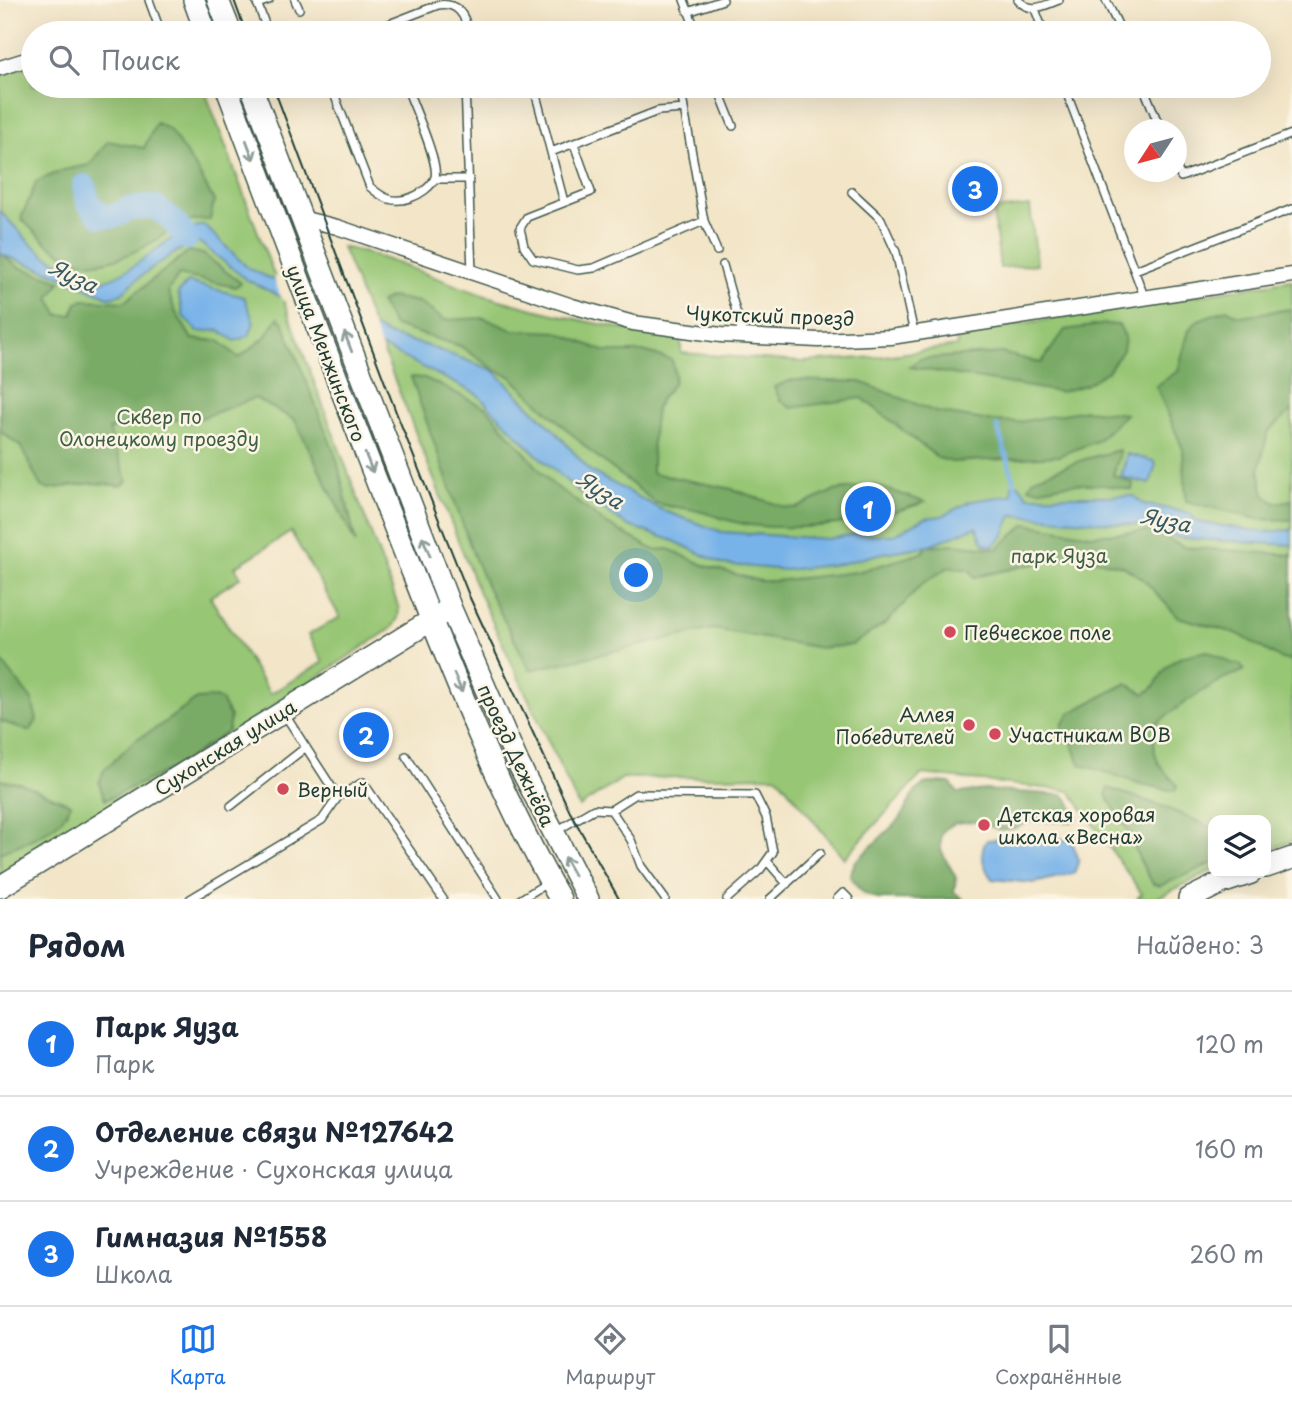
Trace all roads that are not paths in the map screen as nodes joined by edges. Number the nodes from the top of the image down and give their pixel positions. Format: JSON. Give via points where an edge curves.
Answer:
{"nodes":[{"id":1,"x":149,"y":0,"type":"edge"},
{"id":2,"x":194,"y":0,"type":"edge"},
{"id":3,"x":218,"y":0,"type":"edge"},
{"id":4,"x":269,"y":0,"type":"edge"},
{"id":5,"x":295,"y":0,"type":"edge"},
{"id":6,"x":684,"y":0,"type":"edge"},
{"id":7,"x":723,"y":0,"type":"edge"},
{"id":8,"x":1018,"y":0,"type":"edge"},
{"id":9,"x":1059,"y":0,"type":"edge"},
{"id":10,"x":1105,"y":0,"type":"edge"},
{"id":11,"x":257,"y":2,"type":"edge"},
{"id":12,"x":299,"y":9,"type":"dead end"},
{"id":13,"x":1035,"y":9,"type":"junction"},
{"id":14,"x":688,"y":12,"type":"junction"},
{"id":15,"x":157,"y":21,"type":"edge"},
{"id":16,"x":202,"y":21,"type":"edge"},
{"id":17,"x":226,"y":21,"type":"edge"},
{"id":18,"x":263,"y":21,"type":"edge"},
{"id":19,"x":397,"y":21,"type":"edge"},
{"id":20,"x":463,"y":21,"type":"edge"},
{"id":21,"x":692,"y":21,"type":"edge"},
{"id":22,"x":1040,"y":21,"type":"edge"},
{"id":23,"x":1116,"y":21,"type":"edge"},
{"id":24,"x":21,"y":61,"type":"edge"},
{"id":25,"x":0,"y":68,"type":"edge"},
{"id":26,"x":231,"y":98,"type":"edge"},
{"id":27,"x":256,"y":98,"type":"edge"},
{"id":28,"x":336,"y":98,"type":"edge"},
{"id":29,"x":411,"y":98,"type":"edge"},
{"id":30,"x":466,"y":98,"type":"edge"},
{"id":31,"x":537,"y":98,"type":"edge"},
{"id":32,"x":682,"y":98,"type":"edge"},
{"id":33,"x":722,"y":98,"type":"edge"},
{"id":34,"x":1069,"y":98,"type":"edge"},
{"id":35,"x":1148,"y":98,"type":"edge"},
{"id":36,"x":684,"y":109,"type":"junction"},
{"id":37,"x":1156,"y":119,"type":"edge"},
{"id":38,"x":733,"y":126,"type":"dead end"},
{"id":39,"x":1292,"y":134,"type":"edge"},
{"id":40,"x":574,"y":144,"type":"junction"},
{"id":41,"x":551,"y":152,"type":"junction"},
{"id":42,"x":1187,"y":175,"type":"edge"},
{"id":43,"x":469,"y":178,"type":"junction"},
{"id":44,"x":435,"y":179,"type":"junction"},
{"id":45,"x":852,"y":192,"type":"dead end"},
{"id":46,"x":564,"y":202,"type":"junction"},
{"id":47,"x":1292,"y":209,"type":"edge"},
{"id":48,"x":704,"y":221,"type":"junction"},
{"id":49,"x":304,"y":227,"type":"junction"},
{"id":50,"x":717,"y":251,"type":"dead end"},
{"id":51,"x":723,"y":265,"type":"dead end"},
{"id":52,"x":1135,"y":270,"type":"junction"},
{"id":53,"x":472,"y":272,"type":"junction"},
{"id":54,"x":1292,"y":275,"type":"edge"},
{"id":55,"x":1144,"y":296,"type":"junction"},
{"id":56,"x":914,"y":333,"type":"junction"},
{"id":57,"x":744,"y":336,"type":"junction"},
{"id":58,"x":451,"y":609,"type":"junction"},
{"id":59,"x":431,"y":620,"type":"junction"},
{"id":60,"x":282,"y":711,"type":"junction"},
{"id":61,"x":306,"y":747,"type":"junction"},
{"id":62,"x":406,"y":757,"type":"dead end"},
{"id":63,"x":338,"y":797,"type":"junction"},
{"id":64,"x":231,"y":806,"type":"dead end"},
{"id":65,"x":611,"y":810,"type":"junction"},
{"id":66,"x":552,"y":833,"type":"junction"},
{"id":67,"x":820,"y":853,"type":"dead end"},
{"id":68,"x":1292,"y":858,"type":"edge"},
{"id":69,"x":767,"y":861,"type":"junction"},
{"id":70,"x":1271,"y":865,"type":"edge"},
{"id":71,"x":1236,"y":878,"type":"edge"},
{"id":72,"x":787,"y":884,"type":"junction"},
{"id":73,"x":0,"y":887,"type":"edge"},
{"id":74,"x":555,"y":890,"type":"edge"},
{"id":75,"x":736,"y":892,"type":"junction"},
{"id":76,"x":190,"y":899,"type":"edge"},
{"id":77,"x":443,"y":899,"type":"edge"},
{"id":78,"x":498,"y":899,"type":"edge"},
{"id":79,"x":521,"y":899,"type":"edge"},
{"id":80,"x":588,"y":899,"type":"edge"},
{"id":81,"x":664,"y":899,"type":"edge"},
{"id":82,"x":727,"y":899,"type":"edge"},
{"id":83,"x":742,"y":899,"type":"edge"},
{"id":84,"x":771,"y":899,"type":"edge"},
{"id":85,"x":837,"y":899,"type":"edge"},
{"id":86,"x":849,"y":899,"type":"edge"},
{"id":87,"x":1189,"y":899,"type":"edge"}],
"edges":[{"from":1,"to":15,"type":"lane"},
{"from":2,"to":16,"type":"main road"},
{"from":3,"to":17,"type":"main road"},
{"from":4,"to":11,"type":"lane"},
{"from":5,"to":12,"type":"lane"},
{"from":6,"to":14,"type":"lane"},
{"from":7,"to":14,"type":"lane"},
{"from":8,"to":13,"type":"lane"},
{"from":9,"to":13,"type":"lane"},
{"from":10,"to":23,"type":"lane"},
{"from":11,"to":18,"type":"lane"},
{"from":13,"to":22,"type":"lane"},
{"from":14,"to":21,"type":"lane"},
{"from":19,"to":20,"type":"lane","via":[[448,4],[455,6]]},
{"from":24,"to":25,"type":"street"},
{"from":26,"to":59,"type":"main road","name":"улица Менжинского","one_way":true},
{"from":27,"to":49,"type":"main road","name":"улица Менжинского"},
{"from":28,"to":44,"type":"lane","via":[[370,187],[383,198],[399,201],[414,197]]},
{"from":29,"to":44,"type":"lane","via":[[436,165]]},
{"from":30,"to":43,"type":"lane"},
{"from":31,"to":41,"type":"lane"},
{"from":32,"to":36,"type":"lane"},
{"from":33,"to":38,"type":"lane"},
{"from":34,"to":52,"type":"lane"},
{"from":35,"to":37,"type":"lane"},
{"from":36,"to":40,"type":"lane","via":[[658,111]]},
{"from":36,"to":48,"type":"lane"},
{"from":39,"to":42,"type":"lane"},
{"from":40,"to":41,"type":"lane"},
{"from":40,"to":46,"type":"lane","via":[[591,192]]},
{"from":41,"to":46,"type":"lane"},
{"from":43,"to":44,"type":"lane"},
{"from":43,"to":53,"type":"lane"},
{"from":45,"to":56,"type":"lane","via":[[881,219],[896,252]]},
{"from":46,"to":48,"type":"lane","via":[[527,217],[520,228],[533,259],[578,270],[594,268]]},
{"from":47,"to":52,"type":"lane"},
{"from":48,"to":50,"type":"lane"},
{"from":49,"to":53,"type":"street","name":"Чукотский проезд","via":[[337,228]]},
{"from":58,"to":49,"type":"main road","name":"улица Менжинского","one_way":true},
{"from":51,"to":57,"type":"lane"},
{"from":52,"to":55,"type":"lane"},
{"from":53,"to":57,"type":"street","name":"Чукотский проезд","via":[[633,323]]},
{"from":54,"to":55,"type":"street","name":"Чукотский проезд"},
{"from":55,"to":56,"type":"street","name":"Чукотский проезд"},
{"from":56,"to":57,"type":"street","name":"Чукотский проезд","via":[[818,340]]},
{"from":58,"to":59,"type":"main road","name":"Сухонская улица"},
{"from":58,"to":66,"type":"main road","name":"проезд Дежнёва"},
{"from":59,"to":60,"type":"main road","name":"Сухонская улица"},
{"from":59,"to":74,"type":"main road","name":"проезд Дежнёва","one_way":true,"via":[[497,776]]},
{"from":60,"to":61,"type":"lane"},
{"from":60,"to":73,"type":"main road","name":"Сухонская улица"},
{"from":61,"to":63,"type":"lane"},
{"from":61,"to":64,"type":"lane"},
{"from":62,"to":78,"type":"lane"},
{"from":63,"to":76,"type":"lane","via":[[322,820]]},
{"from":63,"to":77,"type":"lane","via":[[363,782]]},
{"from":65,"to":66,"type":"lane","via":[[594,808]]},
{"from":65,"to":69,"type":"lane","via":[[636,794],[755,795],[766,817],[773,852]]},
{"from":65,"to":81,"type":"lane"},
{"from":80,"to":66,"type":"main road","name":"проезд Дежнёва","one_way":true},
{"from":67,"to":72,"type":"lane"},
{"from":68,"to":70,"type":"main road"},
{"from":69,"to":72,"type":"lane"},
{"from":69,"to":75,"type":"lane"},
{"from":71,"to":87,"type":"main road"},
{"from":72,"to":84,"type":"lane"},
{"from":74,"to":79,"type":"lane"},
{"from":75,"to":82,"type":"lane"},
{"from":75,"to":83,"type":"lane"},
{"from":85,"to":86,"type":"lane","via":[[843,893]]}]}
